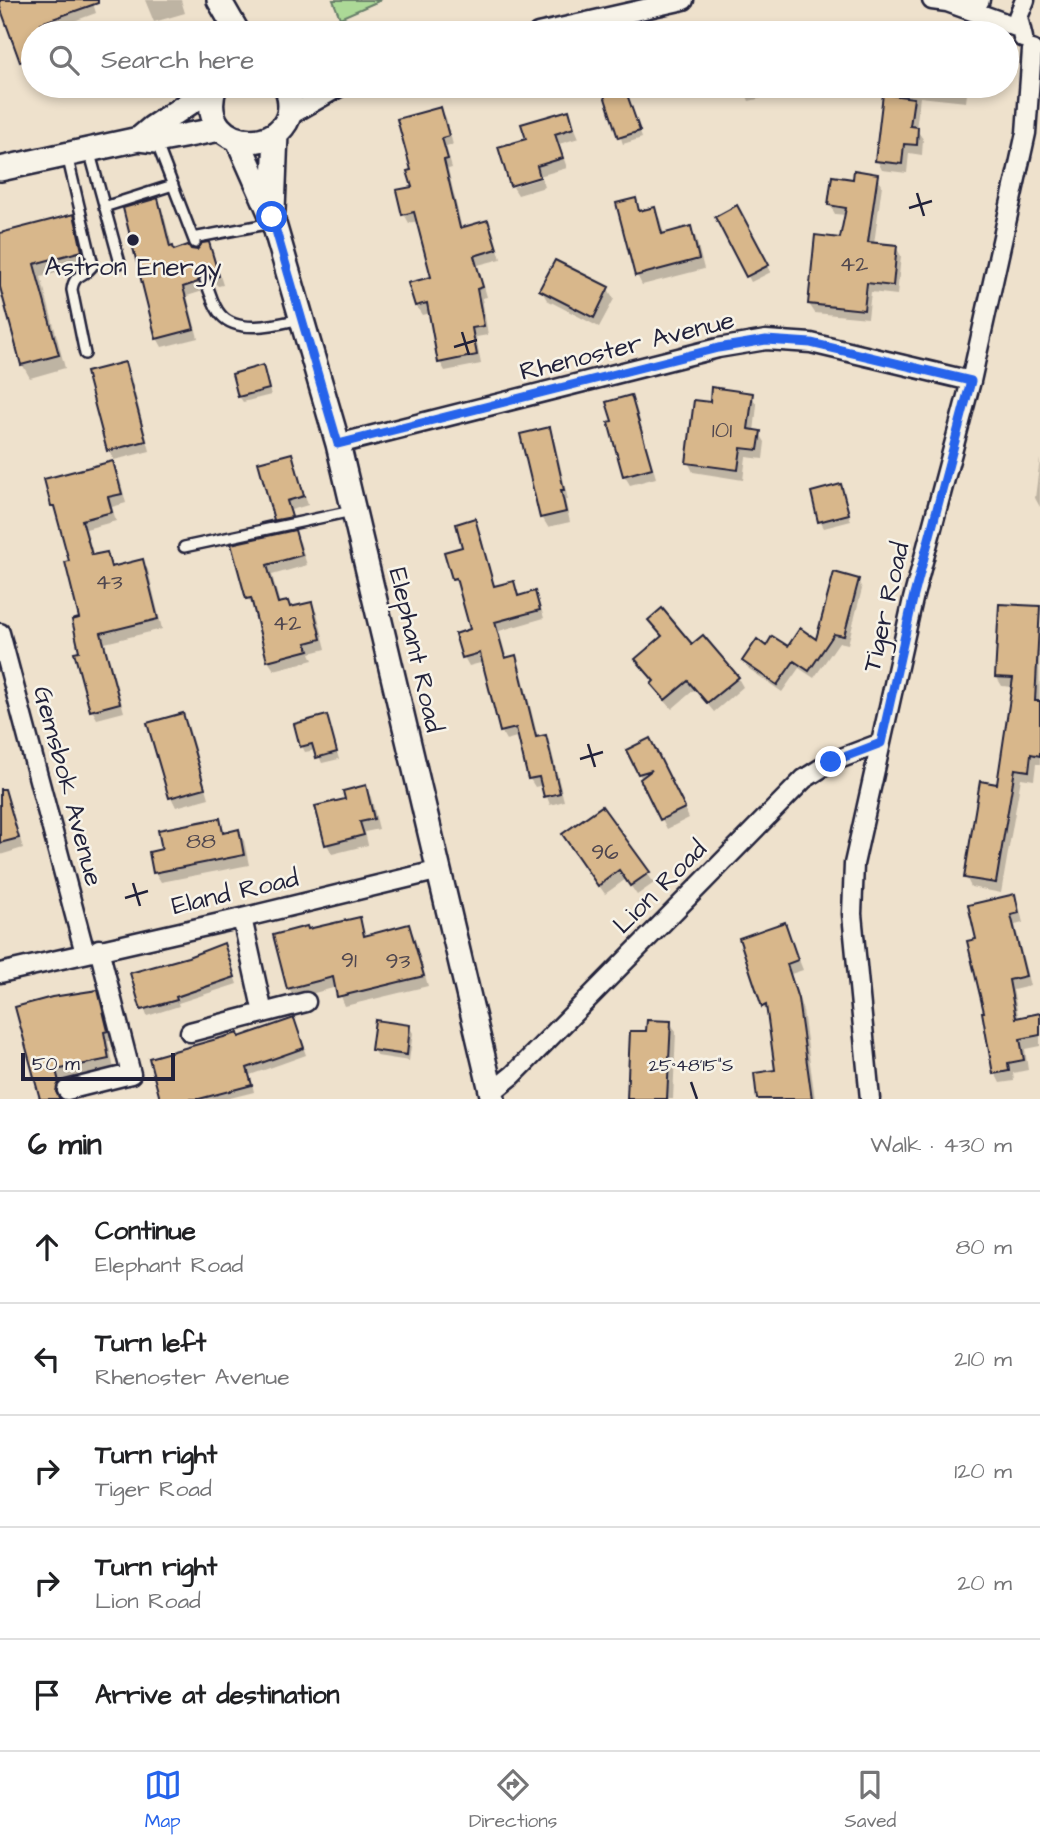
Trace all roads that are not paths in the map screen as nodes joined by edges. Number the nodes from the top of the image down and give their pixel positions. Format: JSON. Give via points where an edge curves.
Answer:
{"nodes":[{"id":1,"x":219,"y":0,"type":"edge"},
{"id":2,"x":684,"y":0,"type":"edge"},
{"id":3,"x":980,"y":0,"type":"edge"},
{"id":4,"x":1026,"y":0,"type":"edge"},
{"id":5,"x":939,"y":1,"type":"edge"},
{"id":6,"x":222,"y":21,"type":"edge"},
{"id":7,"x":231,"y":21,"type":"edge"},
{"id":8,"x":591,"y":21,"type":"edge"},
{"id":9,"x":998,"y":21,"type":"edge"},
{"id":10,"x":1018,"y":21,"type":"edge"},
{"id":11,"x":1019,"y":28,"type":"edge"},
{"id":12,"x":1036,"y":52,"type":"edge"},
{"id":13,"x":199,"y":98,"type":"edge"},
{"id":14,"x":211,"y":98,"type":"edge"},
{"id":15,"x":288,"y":98,"type":"edge"},
{"id":16,"x":323,"y":98,"type":"edge"},
{"id":17,"x":1040,"y":100,"type":"edge"},
{"id":18,"x":282,"y":125,"type":"junction"},
{"id":19,"x":1026,"y":133,"type":"junction"},
{"id":20,"x":229,"y":134,"type":"junction"},
{"id":21,"x":149,"y":136,"type":"junction"},
{"id":22,"x":78,"y":153,"type":"junction"},
{"id":23,"x":0,"y":169,"type":"edge"},
{"id":24,"x":173,"y":185,"type":"junction"},
{"id":25,"x":104,"y":207,"type":"junction"},
{"id":26,"x":273,"y":220,"type":"junction"},
{"id":27,"x":120,"y":263,"type":"dead end"},
{"id":28,"x":205,"y":280,"type":"dead end"},
{"id":29,"x":302,"y":319,"type":"junction"},
{"id":30,"x":85,"y":355,"type":"dead end"},
{"id":31,"x":971,"y":381,"type":"junction"},
{"id":32,"x":338,"y":444,"type":"junction"},
{"id":33,"x":354,"y":510,"type":"junction"},
{"id":34,"x":184,"y":547,"type":"dead end"},
{"id":35,"x":0,"y":633,"type":"edge"},
{"id":36,"x":881,"y":743,"type":"junction"},
{"id":37,"x":440,"y":870,"type":"junction"},
{"id":38,"x":242,"y":918,"type":"junction"},
{"id":39,"x":92,"y":951,"type":"junction"},
{"id":40,"x":0,"y":973,"type":"edge"},
{"id":41,"x":306,"y":1002,"type":"dead end"},
{"id":42,"x":263,"y":1013,"type":"junction"},
{"id":43,"x":190,"y":1032,"type":"dead end"},
{"id":44,"x":67,"y":1090,"type":"dead end"},
{"id":45,"x":493,"y":1096,"type":"edge"},
{"id":46,"x":870,"y":1099,"type":"edge"}],
"edges":[{"from":1,"to":6,"type":"street"},
{"from":1,"to":7,"type":"street"},
{"from":2,"to":8,"type":"street"},
{"from":3,"to":5,"type":"street"},
{"from":4,"to":10,"type":"street"},
{"from":5,"to":9,"type":"street"},
{"from":11,"to":12,"type":"street","via":[[1026,44]]},
{"from":12,"to":19,"type":"street","name":"Tiger Road"},
{"from":13,"to":21,"type":"street"},
{"from":14,"to":20,"type":"street","name":"Elephant Road","via":[[211,108]]},
{"from":15,"to":18,"type":"street","name":"Elephant Road"},
{"from":16,"to":18,"type":"street"},
{"from":17,"to":19,"type":"street","name":"Tiger Road"},
{"from":18,"to":20,"type":"street","via":[[264,140],[251,142]]},
{"from":18,"to":26,"type":"street","name":"Elephant Road"},
{"from":19,"to":31,"type":"street","name":"Tiger Road"},
{"from":20,"to":21,"type":"street"},
{"from":20,"to":26,"type":"street","name":"Elephant Road"},
{"from":21,"to":22,"type":"street"},
{"from":21,"to":24,"type":"lane"},
{"from":22,"to":23,"type":"street"},
{"from":22,"to":25,"type":"lane"},
{"from":22,"to":30,"type":"lane","via":[[93,265],[77,276],[72,290]]},
{"from":24,"to":25,"type":"lane"},
{"from":24,"to":26,"type":"lane","via":[[194,241]]},
{"from":25,"to":27,"type":"lane"},
{"from":26,"to":29,"type":"street","name":"Elephant Road"},
{"from":28,"to":29,"type":"lane","via":[[219,314],[231,324]]},
{"from":29,"to":32,"type":"street","name":"Elephant Road"},
{"from":31,"to":32,"type":"street","name":"Rhenoster Avenue","via":[[811,343],[766,340],[718,348]]},
{"from":31,"to":36,"type":"street","name":"Tiger Road","via":[[913,599]]},
{"from":32,"to":33,"type":"street","name":"Elephant Road"},
{"from":33,"to":34,"type":"lane"},
{"from":33,"to":37,"type":"street","name":"Elephant Road"},
{"from":35,"to":39,"type":"street","name":"Gemsbok Avenue"},
{"from":36,"to":45,"type":"street","name":"Lion Road","via":[[842,757],[804,779]]},
{"from":36,"to":46,"type":"street","name":"Tiger Road","via":[[857,846],[852,915]]},
{"from":37,"to":38,"type":"street","name":"Eland Road"},
{"from":37,"to":45,"type":"street","name":"Elephant Road"},
{"from":38,"to":39,"type":"street","name":"Eland Road"},
{"from":38,"to":42,"type":"street"},
{"from":39,"to":40,"type":"street","name":"Eland Road"},
{"from":39,"to":44,"type":"street","name":"Gemsbok Avenue","via":[[131,1074]]},
{"from":41,"to":42,"type":"street"},
{"from":42,"to":43,"type":"street"}]}
